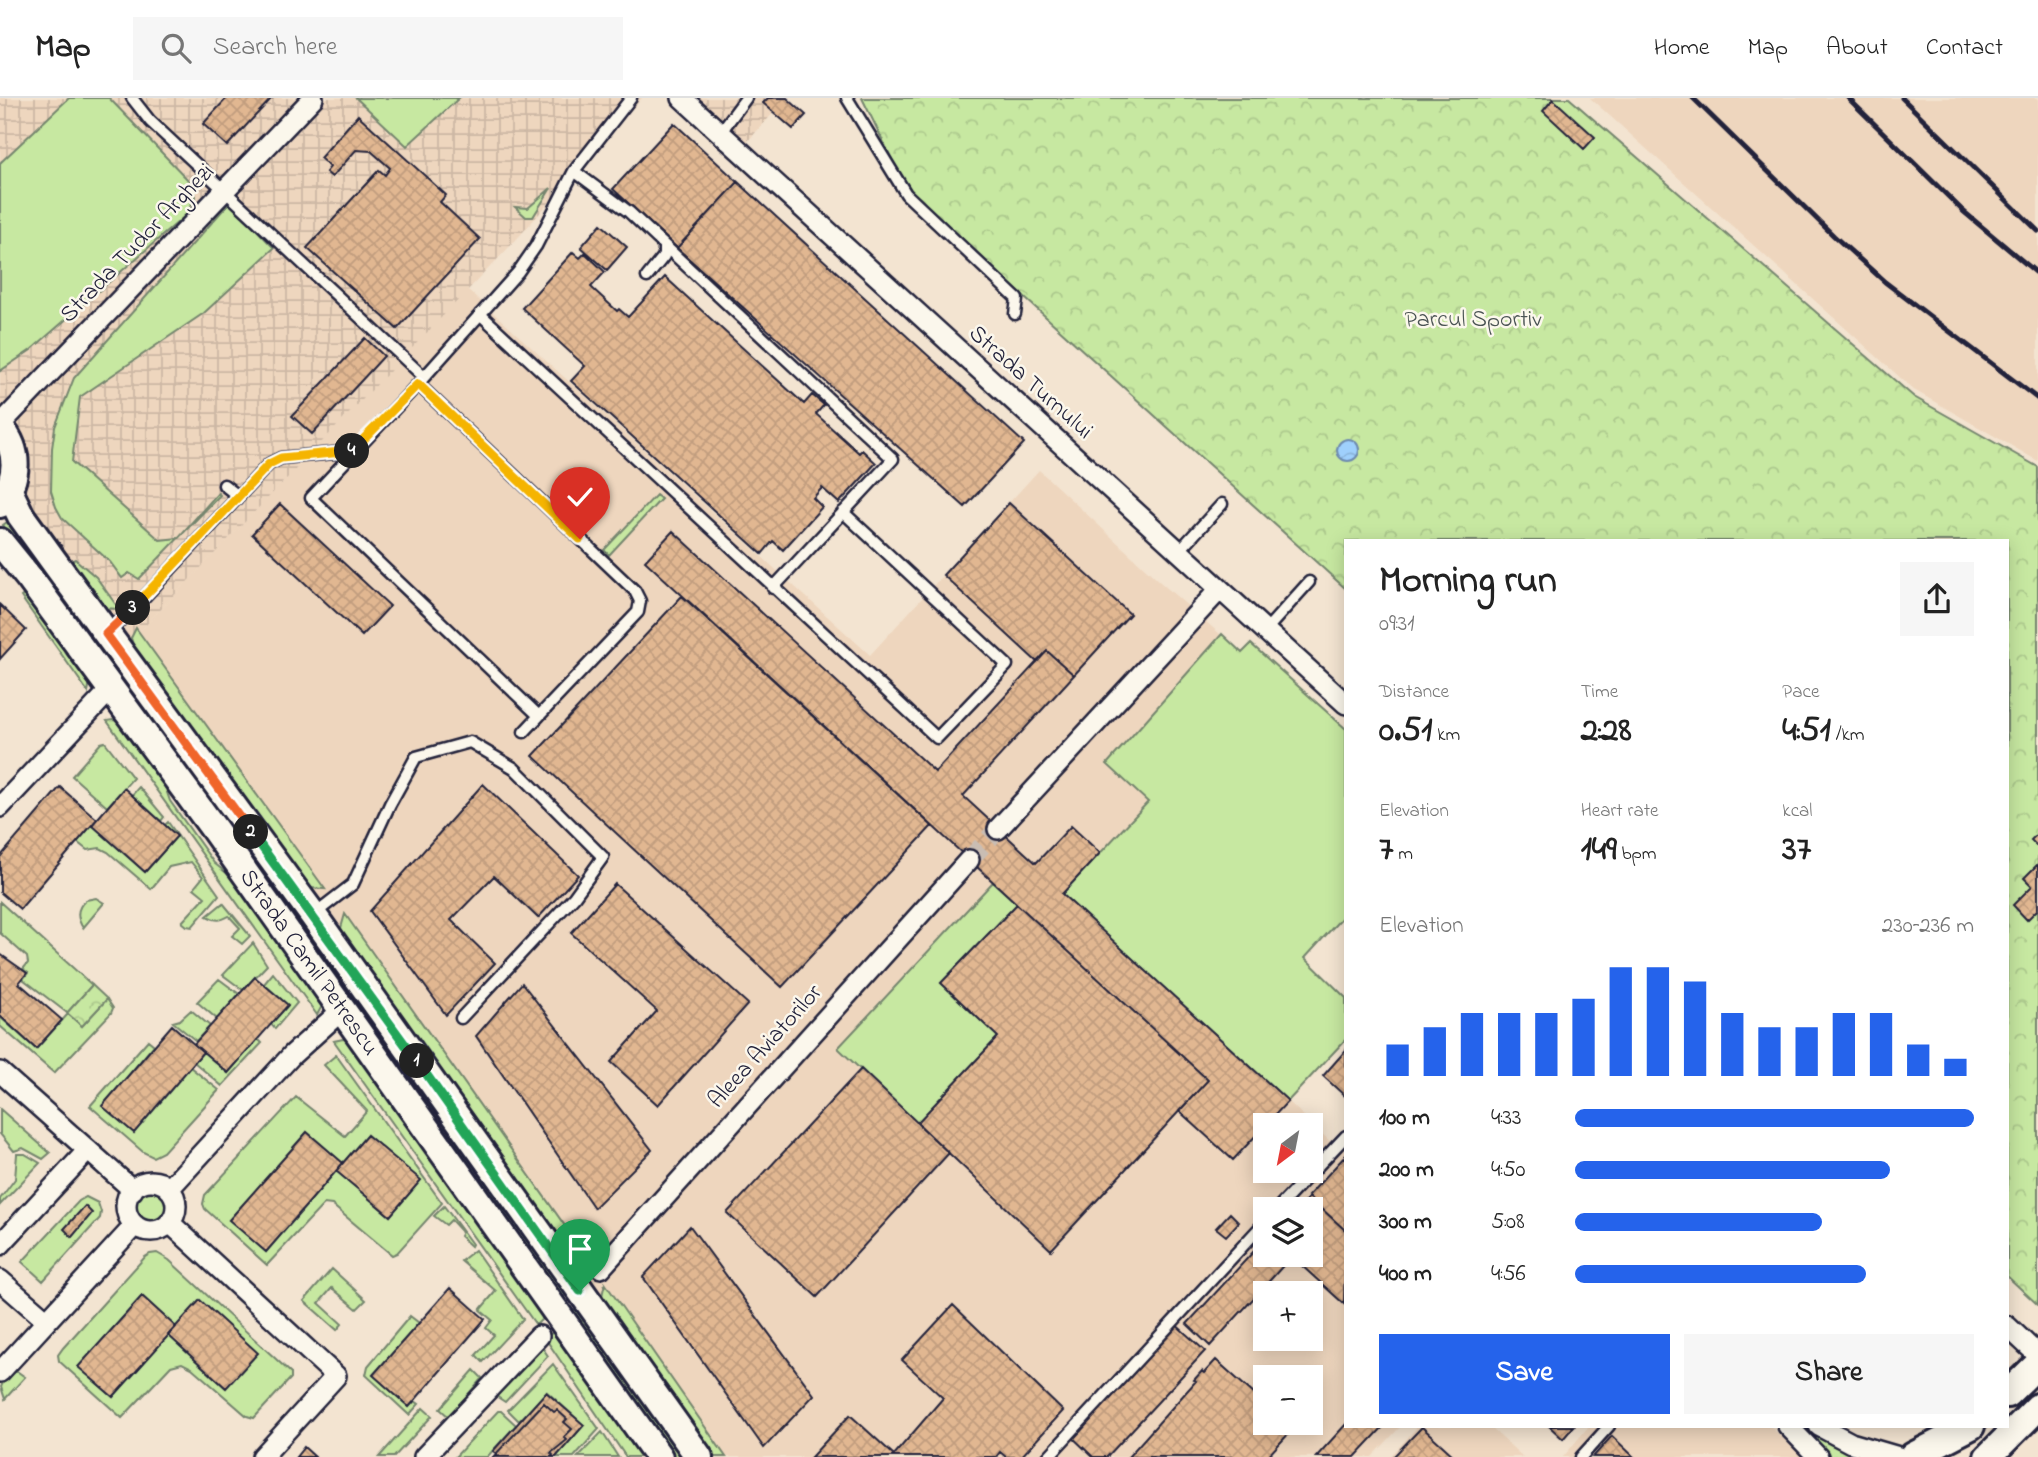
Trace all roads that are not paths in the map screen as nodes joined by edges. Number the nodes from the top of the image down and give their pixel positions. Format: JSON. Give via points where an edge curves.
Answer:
{"nodes":[{"id":1,"x":132,"y":98,"type":"edge"},
{"id":2,"x":313,"y":98,"type":"edge"},
{"id":3,"x":631,"y":98,"type":"edge"},
{"id":4,"x":682,"y":98,"type":"edge"},
{"id":5,"x":746,"y":98,"type":"edge"},
{"id":6,"x":847,"y":98,"type":"edge"},
{"id":7,"x":720,"y":133,"type":"junction"},
{"id":8,"x":574,"y":171,"type":"junction"},
{"id":9,"x":223,"y":190,"type":"junction"},
{"id":10,"x":664,"y":245,"type":"junction"},
{"id":11,"x":647,"y":277,"type":"dead end"},
{"id":12,"x":480,"y":314,"type":"junction"},
{"id":13,"x":1014,"y":314,"type":"dead end"},
{"id":14,"x":421,"y":380,"type":"junction"},
{"id":15,"x":0,"y":426,"type":"edge"},
{"id":16,"x":355,"y":451,"type":"junction"},
{"id":17,"x":224,"y":485,"type":"dead end"},
{"id":18,"x":238,"y":496,"type":"junction"},
{"id":19,"x":5,"y":497,"type":"edge"},
{"id":20,"x":1222,"y":504,"type":"dead end"},
{"id":21,"x":843,"y":512,"type":"junction"},
{"id":22,"x":0,"y":542,"type":"edge"},
{"id":23,"x":1179,"y":551,"type":"junction"},
{"id":24,"x":1309,"y":582,"type":"dead end"},
{"id":25,"x":773,"y":588,"type":"junction"},
{"id":26,"x":1220,"y":589,"type":"junction"},
{"id":27,"x":1265,"y":631,"type":"junction"},
{"id":28,"x":106,"y":634,"type":"junction"},
{"id":29,"x":111,"y":690,"type":"junction"},
{"id":30,"x":1344,"y":702,"type":"edge"},
{"id":31,"x":539,"y":716,"type":"junction"},
{"id":32,"x":524,"y":732,"type":"dead end"},
{"id":33,"x":0,"y":807,"type":"edge"},
{"id":34,"x":998,"y":829,"type":"tunnel mouth"},
{"id":35,"x":969,"y":860,"type":"tunnel mouth"},
{"id":36,"x":313,"y":915,"type":"junction"},
{"id":37,"x":342,"y":1010,"type":"junction"},
{"id":38,"x":461,"y":1018,"type":"dead end"},
{"id":39,"x":0,"y":1072,"type":"edge"},
{"id":40,"x":1344,"y":1138,"type":"edge"},
{"id":41,"x":88,"y":1150,"type":"junction"},
{"id":42,"x":169,"y":1189,"type":"junction"},
{"id":43,"x":133,"y":1190,"type":"junction"},
{"id":44,"x":1288,"y":1197,"type":"edge"},
{"id":45,"x":170,"y":1223,"type":"junction"},
{"id":46,"x":135,"y":1226,"type":"junction"},
{"id":47,"x":1253,"y":1235,"type":"edge"},
{"id":48,"x":0,"y":1245,"type":"edge"},
{"id":49,"x":601,"y":1268,"type":"dead end"},
{"id":50,"x":0,"y":1280,"type":"edge"},
{"id":51,"x":47,"y":1321,"type":"junction"},
{"id":52,"x":2009,"y":1328,"type":"edge"},
{"id":53,"x":539,"y":1336,"type":"dead end"},
{"id":54,"x":2038,"y":1355,"type":"edge"},
{"id":55,"x":2038,"y":1364,"type":"edge"},
{"id":56,"x":0,"y":1372,"type":"edge"},
{"id":57,"x":2009,"y":1392,"type":"edge"},
{"id":58,"x":2038,"y":1407,"type":"edge"},
{"id":59,"x":1607,"y":1428,"type":"edge"},
{"id":60,"x":1790,"y":1428,"type":"edge"},
{"id":61,"x":1968,"y":1428,"type":"edge"},
{"id":62,"x":1830,"y":1430,"type":"edge"},
{"id":63,"x":262,"y":1457,"type":"edge"},
{"id":64,"x":424,"y":1457,"type":"edge"},
{"id":65,"x":659,"y":1457,"type":"edge"},
{"id":66,"x":699,"y":1457,"type":"edge"},
{"id":67,"x":1048,"y":1457,"type":"edge"},
{"id":68,"x":1581,"y":1457,"type":"edge"},
{"id":69,"x":1818,"y":1457,"type":"edge"},
{"id":70,"x":1899,"y":1457,"type":"edge"},
{"id":71,"x":1914,"y":1457,"type":"edge"},
{"id":72,"x":1988,"y":1457,"type":"edge"}],
"edges":[{"from":1,"to":9,"type":"lane"},
{"from":2,"to":9,"type":"street","name":"Strada Tudor Arghezi"},
{"from":3,"to":8,"type":"lane"},
{"from":4,"to":7,"type":"street","name":"Strada Turnului"},
{"from":5,"to":7,"type":"lane"},
{"from":6,"to":13,"type":"lane","via":[[906,194],[1017,299]]},
{"from":7,"to":23,"type":"street","name":"Strada Turnului"},
{"from":8,"to":10,"type":"lane"},
{"from":8,"to":12,"type":"lane","via":[[527,261]]},
{"from":9,"to":14,"type":"lane"},
{"from":9,"to":15,"type":"street","name":"Strada Tudor Arghezi"},
{"from":10,"to":11,"type":"lane","via":[[664,256]]},
{"from":10,"to":21,"type":"lane","via":[[893,459]]},
{"from":12,"to":14,"type":"lane"},
{"from":12,"to":25,"type":"lane"},
{"from":14,"to":16,"type":"lane"},
{"from":14,"to":31,"type":"lane","via":[[640,601],[638,612]]},
{"from":15,"to":19,"type":"street","name":"Strada Camil Petrescu","via":[[16,461]]},
{"from":16,"to":18,"type":"lane","via":[[281,458]]},
{"from":16,"to":31,"type":"lane","via":[[311,498]]},
{"from":17,"to":18,"type":"lane"},
{"from":18,"to":28,"type":"lane"},
{"from":19,"to":28,"type":"street","name":"Strada Camil Petrescu"},
{"from":20,"to":23,"type":"lane"},
{"from":21,"to":25,"type":"lane"},
{"from":21,"to":25,"type":"lane","via":[[1007,665],[937,738]]},
{"from":22,"to":29,"type":"street","name":"Strada Camil Petrescu"},
{"from":23,"to":26,"type":"street","name":"Strada Turnului"},
{"from":24,"to":27,"type":"lane"},
{"from":26,"to":27,"type":"street","name":"Strada Turnului"},
{"from":26,"to":34,"type":"street"},
{"from":27,"to":30,"type":"street","name":"Strada Turnului"},
{"from":28,"to":36,"type":"street","name":"Strada Camil Petrescu"},
{"from":29,"to":33,"type":"street"},
{"from":29,"to":37,"type":"street","name":"Strada Camil Petrescu"},
{"from":31,"to":32,"type":"lane"},
{"from":35,"to":49,"type":"street","name":"Aleea Aviatorilor"},
{"from":36,"to":38,"type":"lane","via":[[353,884],[416,757],[470,742],[514,768],[603,857],[574,897]]},
{"from":36,"to":66,"type":"street","name":"Strada Camil Petrescu"},
{"from":37,"to":42,"type":"street","via":[[292,1055]]},
{"from":37,"to":65,"type":"street","name":"Strada Camil Petrescu"},
{"from":39,"to":41,"type":"street"},
{"from":40,"to":44,"type":"lane"},
{"from":41,"to":43,"type":"street"},
{"from":41,"to":48,"type":"street"},
{"from":42,"to":43,"type":"street","via":[[147,1182]]},
{"from":42,"to":45,"type":"street","via":[[176,1210]]},
{"from":43,"to":46,"type":"street","via":[[127,1212]]},
{"from":45,"to":46,"type":"street","via":[[157,1231]]},
{"from":45,"to":63,"type":"street","via":[[336,1376]]},
{"from":46,"to":51,"type":"street"},
{"from":47,"to":67,"type":"lane"},
{"from":50,"to":51,"type":"street"},
{"from":51,"to":56,"type":"street"},
{"from":52,"to":54,"type":"street"},
{"from":53,"to":64,"type":"street"},
{"from":55,"to":57,"type":"street"},
{"from":58,"to":72,"type":"street"},
{"from":59,"to":68,"type":"lane"},
{"from":60,"to":69,"type":"street"},
{"from":61,"to":71,"type":"street"},
{"from":62,"to":70,"type":"street","via":[[1868,1450]]},
{"from":70,"to":71,"type":"street"}]}
